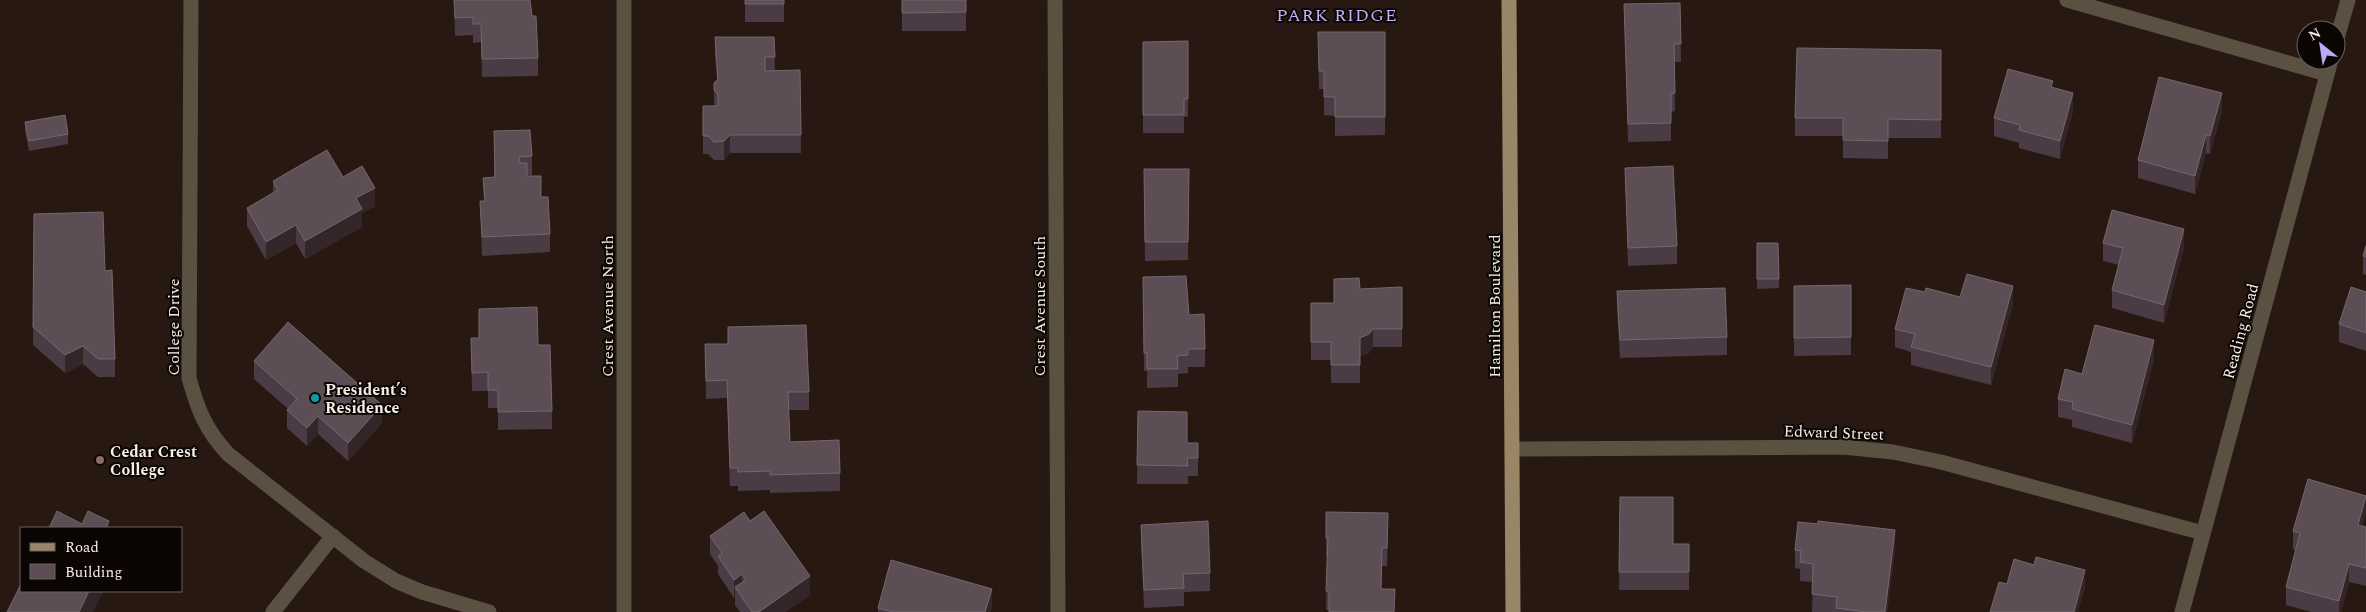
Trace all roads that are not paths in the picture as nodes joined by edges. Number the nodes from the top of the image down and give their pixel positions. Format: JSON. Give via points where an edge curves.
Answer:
{"nodes":[{"id":1,"x":191,"y":0,"type":"edge"},
{"id":2,"x":624,"y":0,"type":"edge"},
{"id":3,"x":1055,"y":0,"type":"edge"},
{"id":4,"x":1509,"y":0,"type":"edge"},
{"id":5,"x":2067,"y":0,"type":"edge"},
{"id":6,"x":2348,"y":0,"type":"edge"},
{"id":7,"x":2342,"y":20,"type":"edge"},
{"id":8,"x":2296,"y":59,"type":"edge"},
{"id":9,"x":2328,"y":70,"type":"edge"},
{"id":10,"x":1512,"y":449,"type":"junction"},
{"id":11,"x":2203,"y":534,"type":"junction"},
{"id":12,"x":333,"y":536,"type":"junction"},
{"id":13,"x":273,"y":612,"type":"edge"},
{"id":14,"x":490,"y":612,"type":"edge"},
{"id":15,"x":624,"y":612,"type":"edge"},
{"id":16,"x":1058,"y":612,"type":"edge"},
{"id":17,"x":1513,"y":612,"type":"edge"},
{"id":18,"x":2182,"y":612,"type":"edge"}],
"edges":[{"from":1,"to":12,"type":"street","name":"College Drive","via":[[189,378],[211,435],[228,454]]},
{"from":2,"to":15,"type":"street","name":"Crest Avenue North"},
{"from":3,"to":16,"type":"street","name":"Crest Avenue South"},
{"from":4,"to":10,"type":"main road","name":"Hamilton Boulevard"},
{"from":5,"to":8,"type":"street"},
{"from":6,"to":7,"type":"street"},
{"from":9,"to":11,"type":"street","name":"Reading Road"},
{"from":10,"to":11,"type":"street","name":"Edward Street","via":[[1843,446],[1892,452],[1941,462]]},
{"from":10,"to":17,"type":"main road","name":"Hamilton Boulevard"},
{"from":11,"to":18,"type":"street","name":"Reading Road"},
{"from":12,"to":13,"type":"street"},
{"from":12,"to":14,"type":"street","name":"College Drive","via":[[364,561],[396,580],[422,592]]}]}
